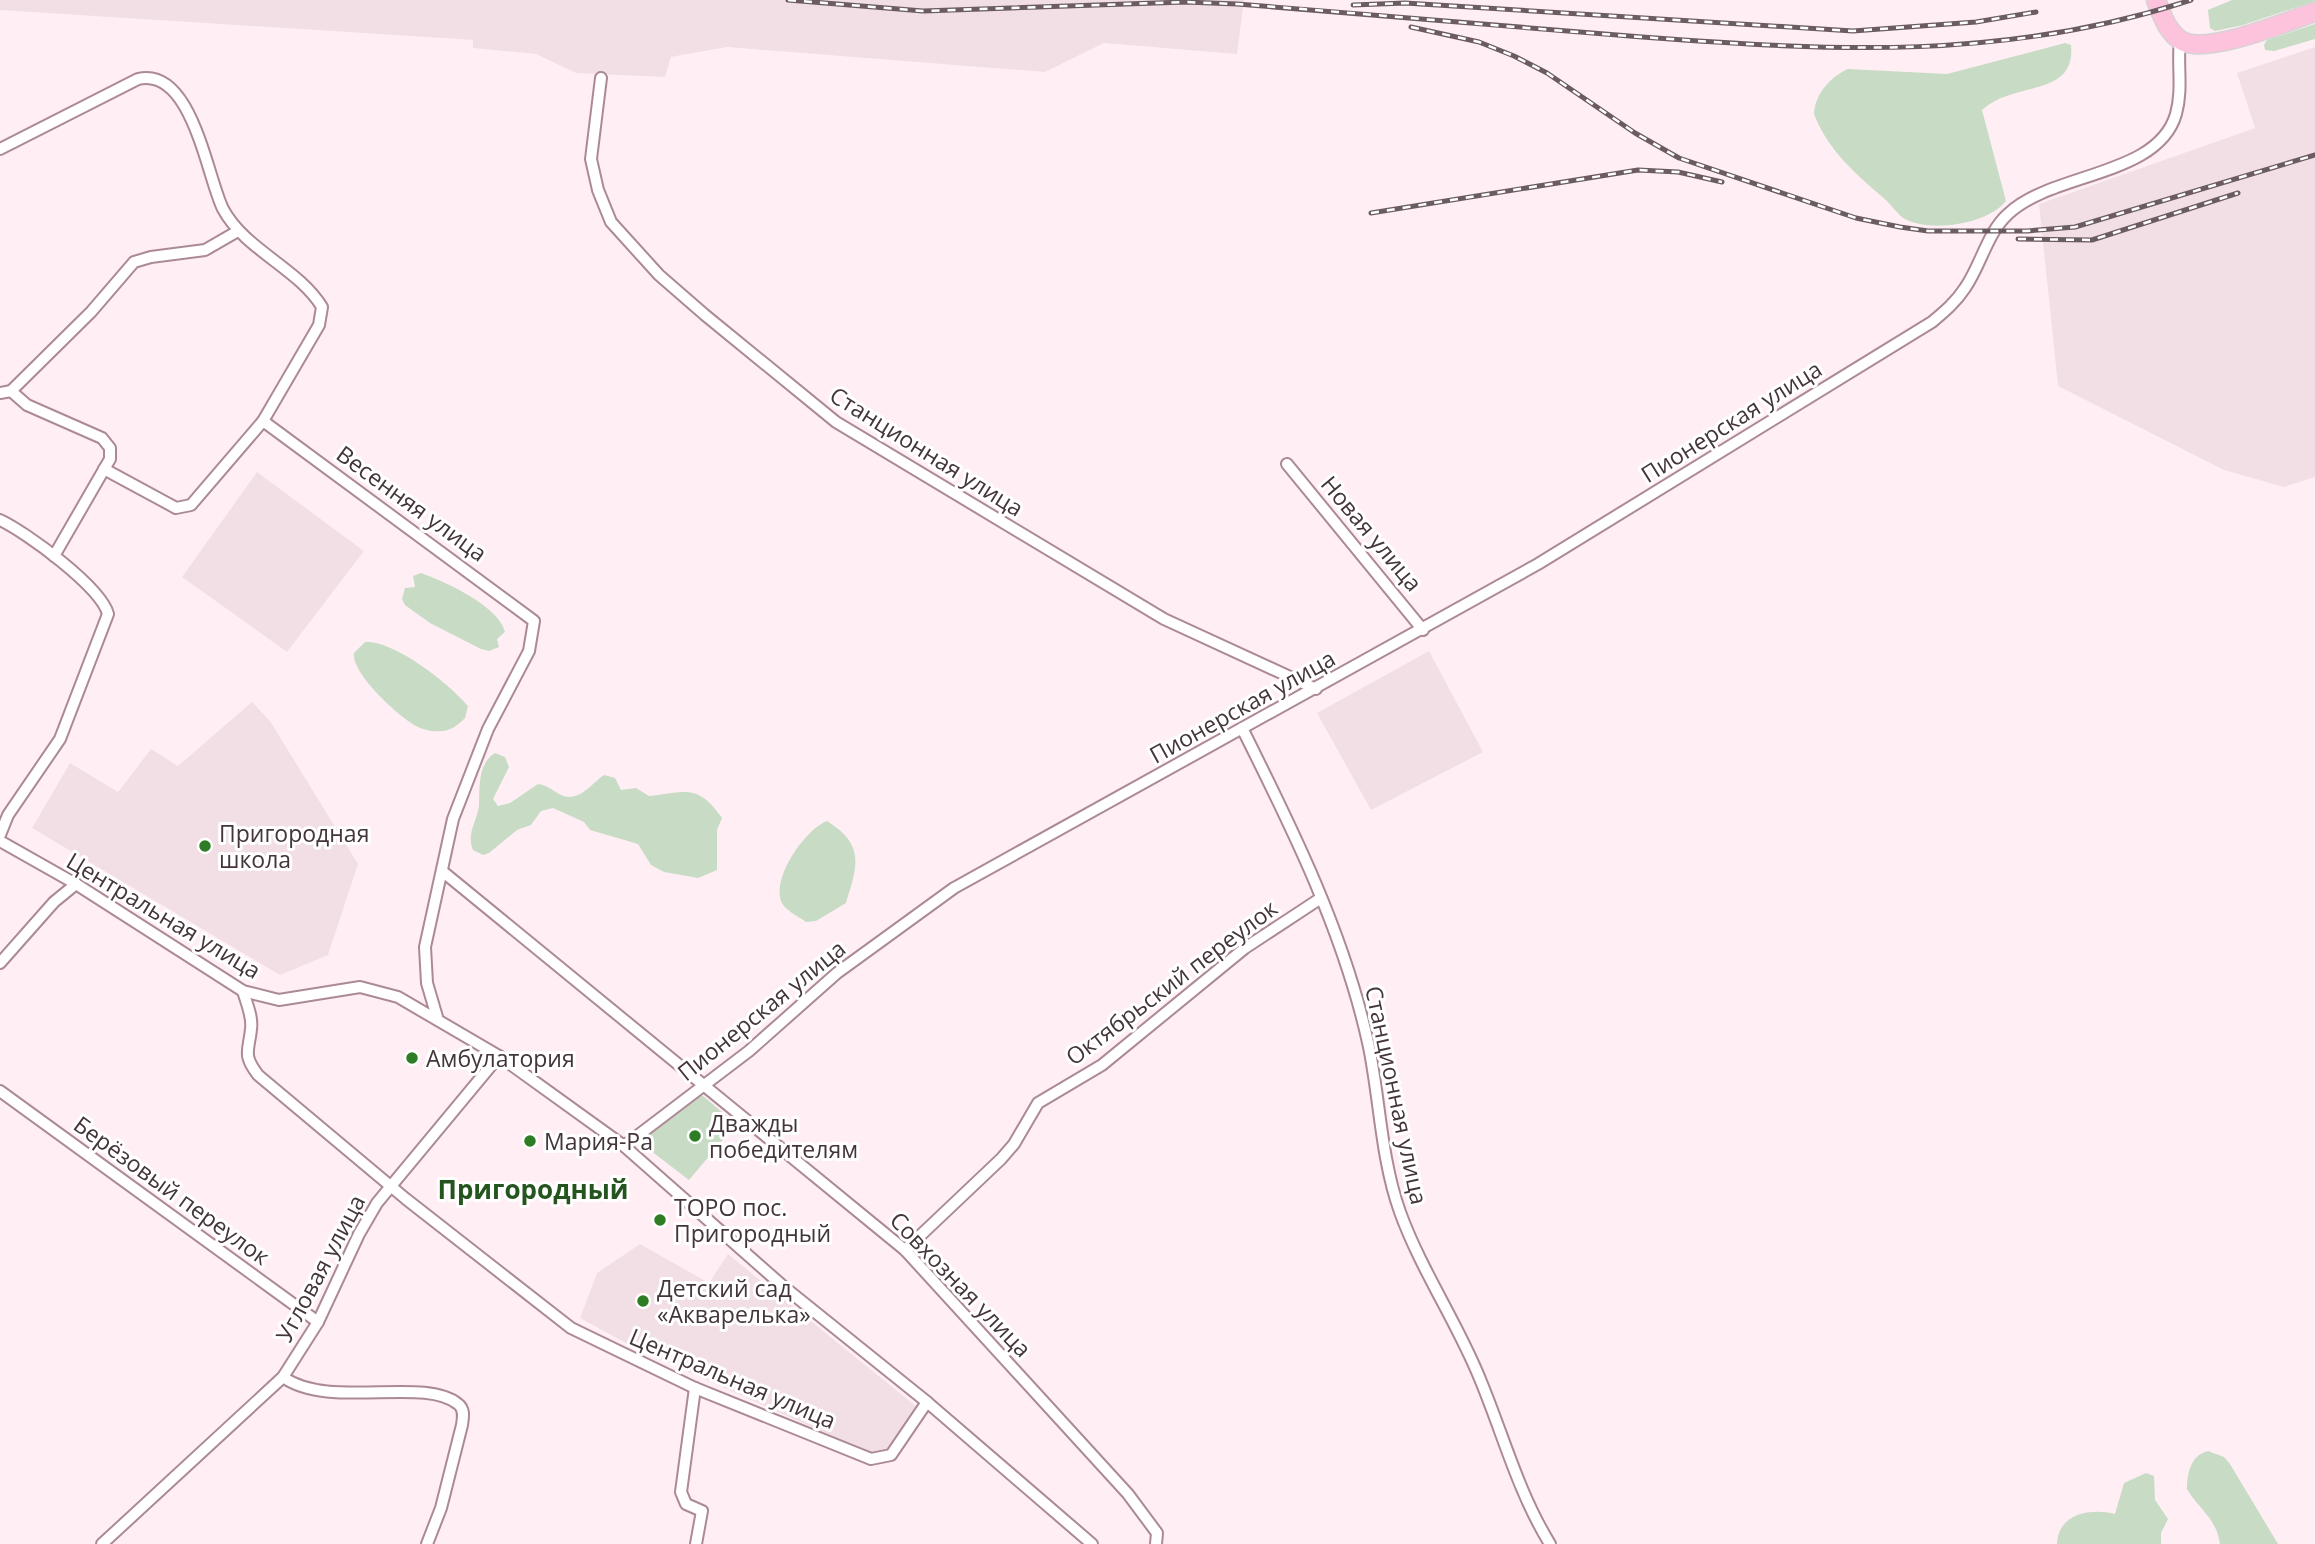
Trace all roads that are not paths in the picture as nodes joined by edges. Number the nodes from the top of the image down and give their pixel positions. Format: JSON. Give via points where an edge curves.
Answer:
{"nodes":[{"id":1,"x":2156,"y":0,"type":"edge"},
{"id":2,"x":2315,"y":12,"type":"edge"},
{"id":3,"x":2180,"y":40,"type":"junction"},
{"id":4,"x":601,"y":78,"type":"dead end"},
{"id":5,"x":0,"y":149,"type":"edge"},
{"id":6,"x":238,"y":231,"type":"junction"},
{"id":7,"x":5,"y":392,"type":"edge"},
{"id":8,"x":263,"y":421,"type":"junction"},
{"id":9,"x":1287,"y":464,"type":"dead end"},
{"id":10,"x":104,"y":470,"type":"junction"},
{"id":11,"x":0,"y":520,"type":"edge"},
{"id":12,"x":54,"y":556,"type":"junction"},
{"id":13,"x":1423,"y":630,"type":"junction"},
{"id":14,"x":1316,"y":689,"type":"junction"},
{"id":15,"x":1242,"y":729,"type":"junction"},
{"id":16,"x":0,"y":835,"type":"edge"},
{"id":17,"x":0,"y":841,"type":"edge"},
{"id":18,"x":442,"y":871,"type":"junction"},
{"id":19,"x":76,"y":884,"type":"junction"},
{"id":20,"x":1321,"y":898,"type":"junction"},
{"id":21,"x":0,"y":963,"type":"edge"},
{"id":22,"x":243,"y":991,"type":"junction"},
{"id":23,"x":437,"y":1017,"type":"junction"},
{"id":24,"x":499,"y":1056,"type":"junction"},
{"id":25,"x":701,"y":1085,"type":"junction"},
{"id":26,"x":0,"y":1091,"type":"edge"},
{"id":27,"x":624,"y":1146,"type":"junction"},
{"id":28,"x":390,"y":1184,"type":"junction"},
{"id":29,"x":905,"y":1250,"type":"junction"},
{"id":30,"x":318,"y":1322,"type":"junction"},
{"id":31,"x":283,"y":1377,"type":"junction"},
{"id":32,"x":695,"y":1388,"type":"junction"},
{"id":33,"x":928,"y":1402,"type":"junction"},
{"id":34,"x":102,"y":1544,"type":"edge"},
{"id":35,"x":427,"y":1544,"type":"edge"},
{"id":36,"x":696,"y":1544,"type":"edge"},
{"id":37,"x":1092,"y":1544,"type":"edge"},
{"id":38,"x":1156,"y":1544,"type":"edge"},
{"id":39,"x":1550,"y":1544,"type":"edge"}],
"edges":[{"from":1,"to":3,"type":"main road","via":[[2166,24]]},
{"from":2,"to":3,"type":"main road","via":[[2205,45]]},
{"from":3,"to":13,"type":"street","name":"Пионерская улица","via":[[2176,114],[2162,140],[2139,156],[2039,194],[2007,215],[1957,299],[1906,339]]},
{"from":4,"to":14,"type":"street","name":"Станционная улица","via":[[591,159],[611,222],[659,275],[705,315],[835,422],[1164,619]]},
{"from":5,"to":6,"type":"street","via":[[131,82],[150,78],[168,87],[193,121],[215,189]]},
{"from":6,"to":7,"type":"street","via":[[205,250],[134,262],[91,312]]},
{"from":6,"to":8,"type":"street","via":[[318,300],[323,314]]},
{"from":7,"to":10,"type":"street","via":[[108,443],[112,453]]},
{"from":8,"to":10,"type":"street","via":[[198,500],[184,508]]},
{"from":8,"to":18,"type":"street","name":"Весенняя улица","via":[[534,621],[529,651],[463,787]]},
{"from":9,"to":13,"type":"street","name":"Новая улица"},
{"from":10,"to":12,"type":"street"},
{"from":11,"to":12,"type":"street"},
{"from":12,"to":16,"type":"street","via":[[100,598],[108,614],[60,739],[8,815]]},
{"from":13,"to":14,"type":"street","name":"Пионерская улица"},
{"from":14,"to":15,"type":"street","name":"Пионерская улица"},
{"from":15,"to":20,"type":"street","name":"Станционная улица"},
{"from":15,"to":25,"type":"street","name":"Пионерская улица","via":[[954,888],[837,973],[749,1051]]},
{"from":17,"to":19,"type":"street","name":"Центральная улица"},
{"from":18,"to":23,"type":"street","via":[[424,958]]},
{"from":18,"to":25,"type":"street","name":"Совхозная улица"},
{"from":19,"to":21,"type":"street"},
{"from":19,"to":22,"type":"street","name":"Центральная улица"},
{"from":20,"to":29,"type":"street","name":"Октябрьский переулок","via":[[1245,948],[1102,1065],[1038,1103],[1001,1159]]},
{"from":20,"to":39,"type":"street","name":"Станционная улица","via":[[1346,962],[1369,1047],[1391,1186],[1400,1213],[1474,1365],[1524,1495]]},
{"from":22,"to":23,"type":"street","name":"Центральная улица","via":[[279,1000],[360,987],[398,997]]},
{"from":22,"to":28,"type":"street","name":"Центральная улица","via":[[251,1030],[246,1052],[258,1075]]},
{"from":23,"to":24,"type":"street","name":"Центральная улица"},
{"from":24,"to":27,"type":"street","name":"Центральная улица"},
{"from":24,"to":28,"type":"street","name":"Угловая улица"},
{"from":25,"to":27,"type":"street","name":"Пионерская улица"},
{"from":25,"to":29,"type":"street","name":"Совхозная улица"},
{"from":26,"to":30,"type":"street","name":"Берёзовый переулок"},
{"from":27,"to":33,"type":"street","name":"Центральная улица","via":[[784,1287]]},
{"from":28,"to":30,"type":"street","name":"Угловая улица","via":[[359,1234]]},
{"from":28,"to":32,"type":"street","name":"Центральная улица","via":[[571,1328]]},
{"from":29,"to":38,"type":"street","name":"Совхозная улица","via":[[1128,1494],[1157,1533]]},
{"from":30,"to":31,"type":"street","name":"Угловая улица"},
{"from":31,"to":34,"type":"street","name":"Угловая улица"},
{"from":31,"to":35,"type":"street","via":[[306,1389],[429,1395],[458,1404],[463,1411],[462,1425]]},
{"from":32,"to":33,"type":"street","name":"Центральная улица","via":[[871,1459],[891,1455]]},
{"from":32,"to":36,"type":"street","via":[[681,1492],[683,1501],[702,1511]]},
{"from":33,"to":37,"type":"street","name":"Центральная улица"}]}
